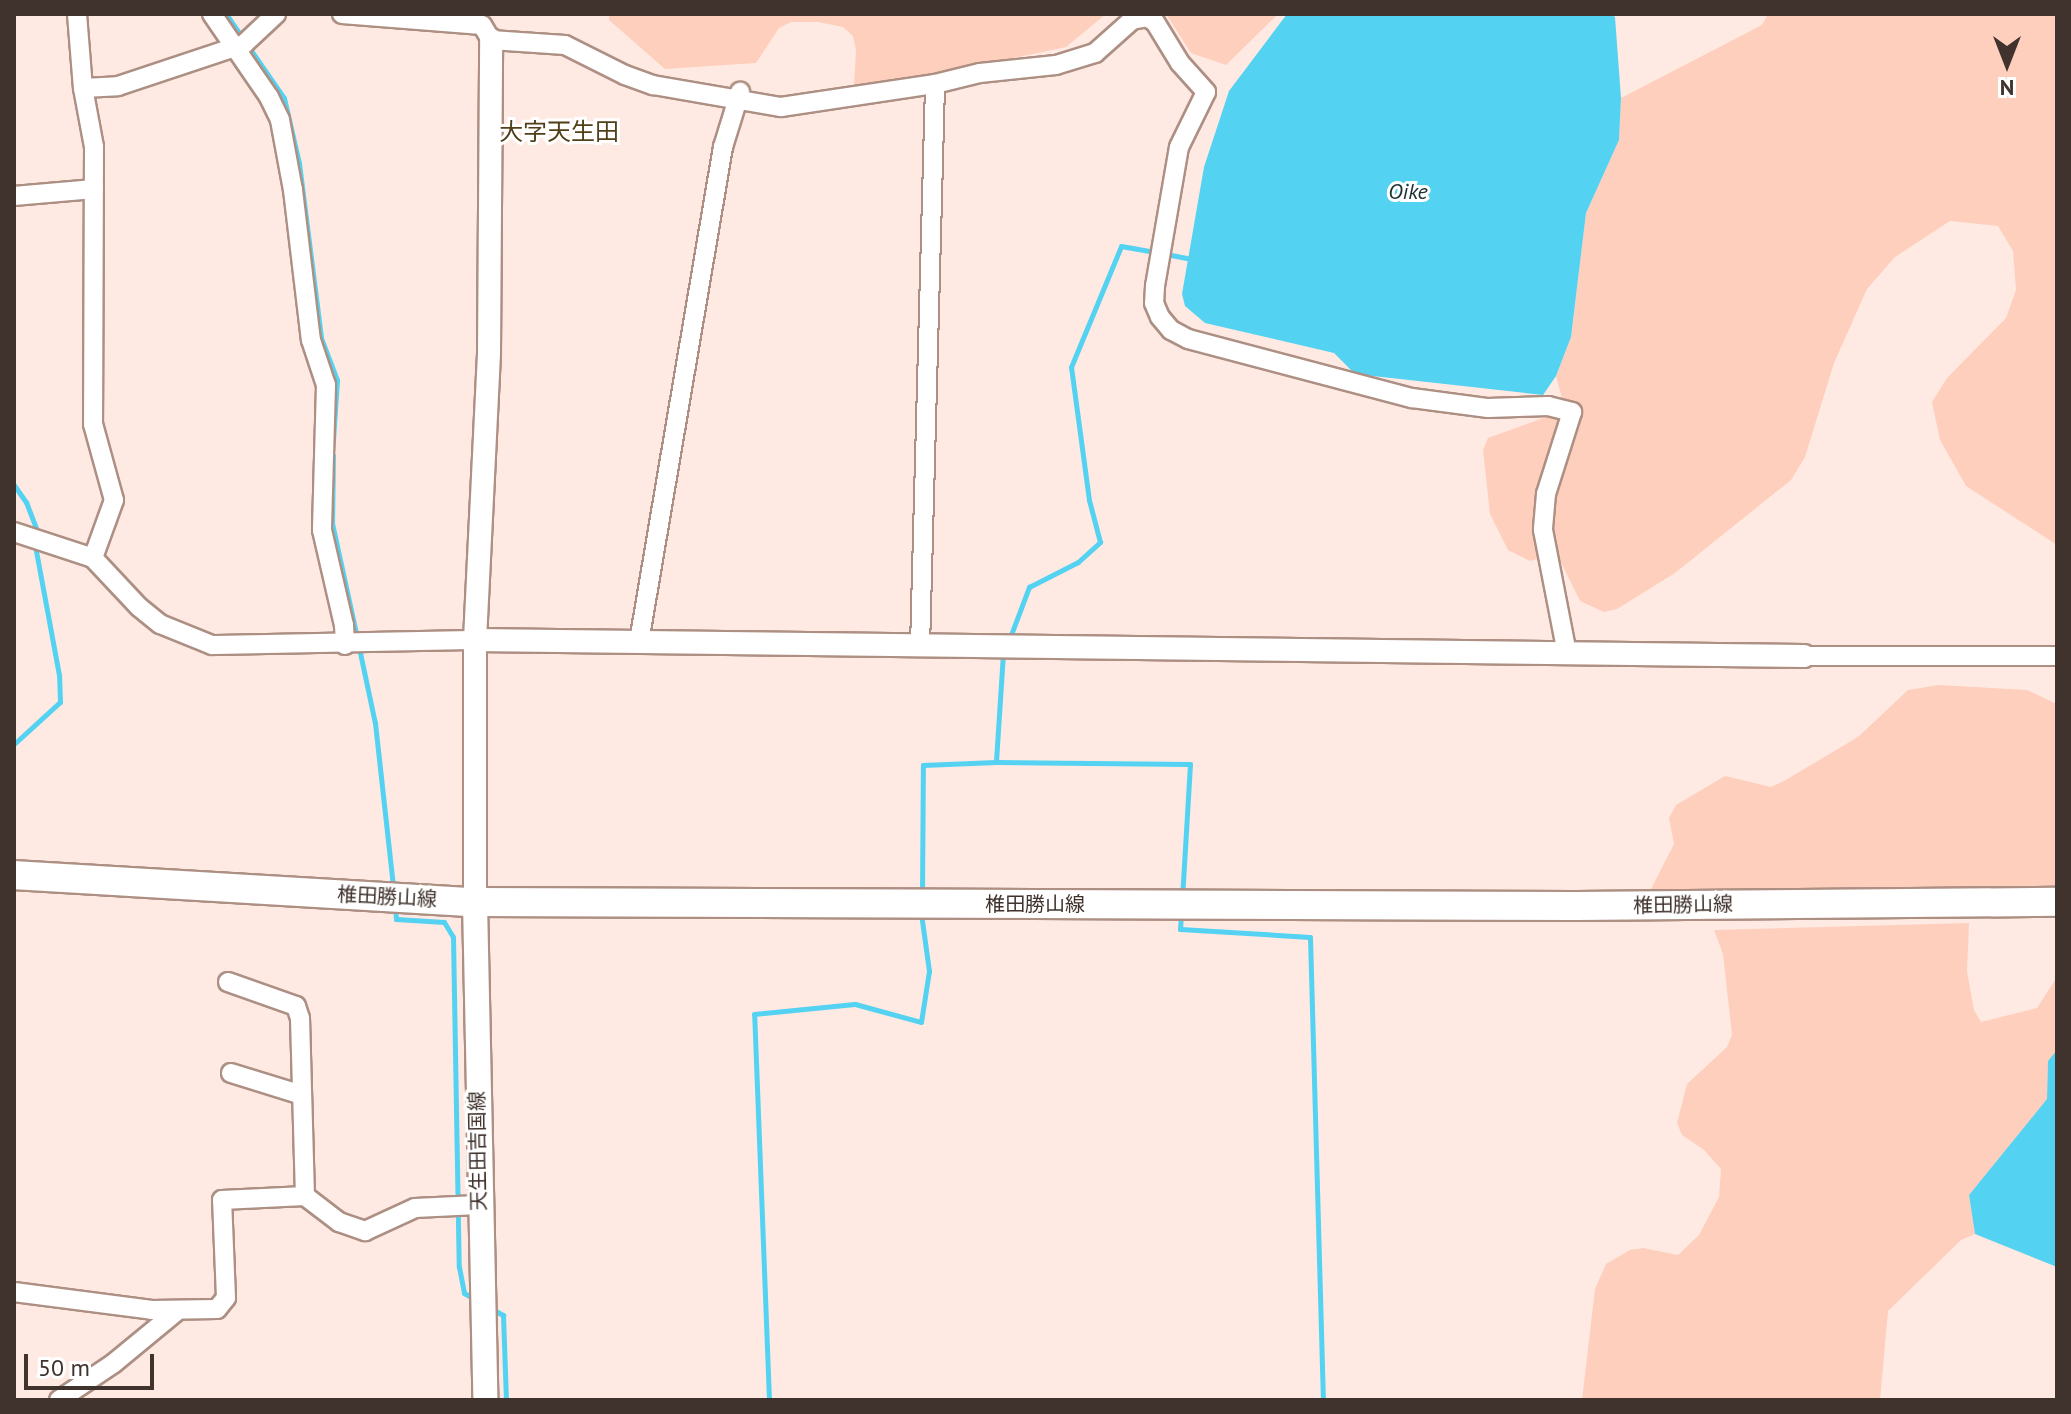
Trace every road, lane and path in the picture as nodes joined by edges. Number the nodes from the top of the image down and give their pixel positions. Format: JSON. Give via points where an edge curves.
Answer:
{"nodes":[{"id":1,"x":77,"y":14,"type":"edge"},
{"id":2,"x":212,"y":14,"type":"edge"},
{"id":3,"x":276,"y":14,"type":"edge"},
{"id":4,"x":342,"y":14,"type":"edge"},
{"id":5,"x":491,"y":40,"type":"junction"},
{"id":6,"x":234,"y":47,"type":"junction"},
{"id":7,"x":935,"y":84,"type":"junction"},
{"id":8,"x":83,"y":88,"type":"junction"},
{"id":9,"x":740,"y":97,"type":"junction"},
{"id":10,"x":94,"y":189,"type":"junction"},
{"id":11,"x":14,"y":196,"type":"edge"},
{"id":12,"x":14,"y":532,"type":"edge"},
{"id":13,"x":93,"y":558,"type":"junction"},
{"id":14,"x":475,"y":640,"type":"junction"},
{"id":15,"x":639,"y":642,"type":"junction"},
{"id":16,"x":345,"y":645,"type":"junction"},
{"id":17,"x":920,"y":647,"type":"junction"},
{"id":18,"x":1567,"y":653,"type":"junction"},
{"id":19,"x":1804,"y":656,"type":"joint"},
{"id":20,"x":2057,"y":656,"type":"edge"},
{"id":21,"x":14,"y":875,"type":"edge"},
{"id":22,"x":475,"y":902,"type":"junction"},
{"id":23,"x":2057,"y":902,"type":"edge"},
{"id":24,"x":228,"y":982,"type":"dead end"},
{"id":25,"x":231,"y":1073,"type":"dead end"},
{"id":26,"x":302,"y":1095,"type":"junction"},
{"id":27,"x":305,"y":1196,"type":"junction"},
{"id":28,"x":478,"y":1205,"type":"junction"},
{"id":29,"x":14,"y":1292,"type":"edge"},
{"id":30,"x":177,"y":1311,"type":"junction"},
{"id":31,"x":59,"y":1400,"type":"edge"},
{"id":32,"x":485,"y":1400,"type":"edge"}],
"edges":[{"from":1,"to":8,"type":"street"},
{"from":2,"to":6,"type":"street"},
{"from":3,"to":6,"type":"street"},
{"from":4,"to":5,"type":"street","via":[[482,25]]},
{"from":5,"to":9,"type":"street","via":[[565,45],[639,80]]},
{"from":5,"to":14,"type":"street","via":[[489,352]]},
{"from":6,"to":8,"type":"street","via":[[118,86]]},
{"from":6,"to":16,"type":"street","via":[[269,97],[282,130],[311,340],[326,385],[322,530]]},
{"from":7,"to":9,"type":"street","via":[[801,107]]},
{"from":7,"to":17,"type":"street"},
{"from":7,"to":18,"type":"street","via":[[1083,57],[1139,16],[1155,22],[1206,92],[1179,147],[1173,176],[1155,286],[1160,317],[1188,339],[1412,398],[1572,412],[1546,494],[1543,530]]},
{"from":8,"to":10,"type":"street","via":[[94,147]]},
{"from":9,"to":15,"type":"street","via":[[723,147]]},
{"from":10,"to":11,"type":"street"},
{"from":10,"to":13,"type":"street","via":[[93,424],[114,500]]},
{"from":12,"to":13,"type":"street"},
{"from":13,"to":16,"type":"street","via":[[139,607],[190,639],[238,647]]},
{"from":14,"to":15,"type":"street"},
{"from":14,"to":16,"type":"street"},
{"from":14,"to":22,"type":"street"},
{"from":15,"to":17,"type":"street"},
{"from":17,"to":18,"type":"street"},
{"from":18,"to":19,"type":"street"},
{"from":19,"to":20,"type":"street"},
{"from":21,"to":22,"type":"main road","name":"椎田勝山線"},
{"from":22,"to":23,"type":"main road","name":"椎田勝山線"},
{"from":22,"to":28,"type":"main road","name":"天生田吉国線"},
{"from":24,"to":26,"type":"street","via":[[296,1006]]},
{"from":25,"to":26,"type":"street"},
{"from":26,"to":27,"type":"street"},
{"from":27,"to":28,"type":"street","via":[[339,1222],[365,1231],[415,1208]]},
{"from":27,"to":30,"type":"street","via":[[222,1200],[226,1298],[217,1309]]},
{"from":28,"to":32,"type":"main road","name":"天生田吉国線"},
{"from":29,"to":30,"type":"street"},
{"from":30,"to":31,"type":"street"}]}
